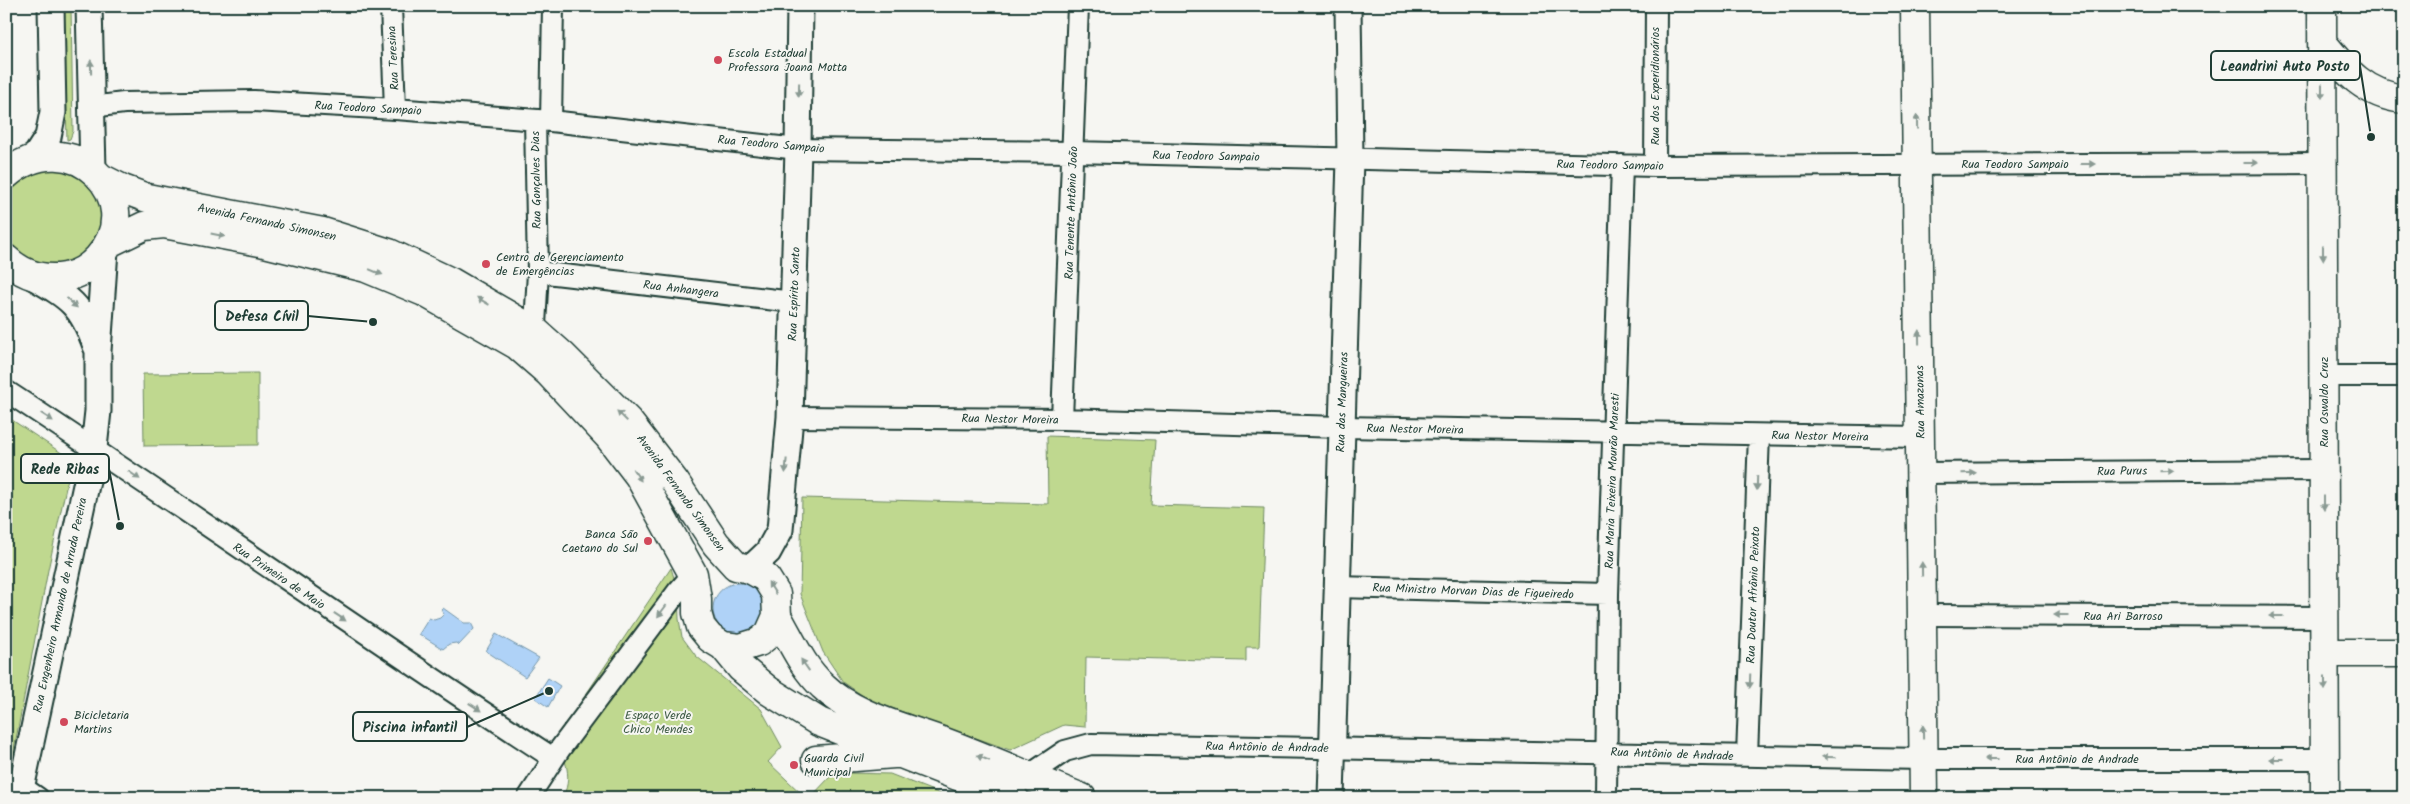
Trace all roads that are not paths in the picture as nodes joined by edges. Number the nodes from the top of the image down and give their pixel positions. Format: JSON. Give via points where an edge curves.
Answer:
{"nodes":[{"id":1,"x":51,"y":6,"type":"edge"},
{"id":2,"x":90,"y":6,"type":"edge"},
{"id":3,"x":391,"y":6,"type":"edge"},
{"id":4,"x":553,"y":6,"type":"edge"},
{"id":5,"x":800,"y":6,"type":"edge"},
{"id":6,"x":1078,"y":6,"type":"edge"},
{"id":7,"x":1348,"y":6,"type":"edge"},
{"id":8,"x":1656,"y":6,"type":"edge"},
{"id":9,"x":1915,"y":6,"type":"edge"},
{"id":10,"x":2322,"y":6,"type":"edge"},
{"id":11,"x":2322,"y":42,"type":"junction"},
{"id":12,"x":2404,"y":99,"type":"edge"},
{"id":13,"x":91,"y":107,"type":"junction"},
{"id":14,"x":395,"y":109,"type":"junction"},
{"id":15,"x":543,"y":121,"type":"junction"},
{"id":16,"x":798,"y":149,"type":"junction"},
{"id":17,"x":1074,"y":152,"type":"junction"},
{"id":18,"x":1350,"y":159,"type":"junction"},
{"id":19,"x":2322,"y":163,"type":"junction"},
{"id":20,"x":17,"y":164,"type":"edge"},
{"id":21,"x":1622,"y":165,"type":"junction"},
{"id":22,"x":1917,"y":165,"type":"junction"},
{"id":23,"x":1655,"y":166,"type":"junction"},
{"id":24,"x":97,"y":174,"type":"junction"},
{"id":25,"x":107,"y":247,"type":"junction"},
{"id":26,"x":6,"y":259,"type":"edge"},
{"id":27,"x":538,"y":272,"type":"junction"},
{"id":28,"x":32,"y":276,"type":"junction"},
{"id":29,"x":793,"y":302,"type":"junction"},
{"id":30,"x":535,"y":331,"type":"junction"},
{"id":31,"x":98,"y":351,"type":"junction"},
{"id":32,"x":532,"y":359,"type":"junction"},
{"id":33,"x":2324,"y":376,"type":"junction"},
{"id":34,"x":2404,"y":376,"type":"edge"},
{"id":35,"x":6,"y":391,"type":"edge"},
{"id":36,"x":790,"y":417,"type":"junction"},
{"id":37,"x":1062,"y":419,"type":"junction"},
{"id":38,"x":1341,"y":427,"type":"junction"},
{"id":39,"x":1614,"y":432,"type":"junction"},
{"id":40,"x":1759,"y":435,"type":"junction"},
{"id":41,"x":1920,"y":438,"type":"junction"},
{"id":42,"x":94,"y":448,"type":"junction"},
{"id":43,"x":2324,"y":470,"type":"junction"},
{"id":44,"x":1921,"y":473,"type":"junction"},
{"id":45,"x":743,"y":567,"type":"junction"},
{"id":46,"x":695,"y":586,"type":"junction"},
{"id":47,"x":1337,"y":587,"type":"junction"},
{"id":48,"x":1608,"y":594,"type":"junction"},
{"id":49,"x":1922,"y":615,"type":"junction"},
{"id":50,"x":777,"y":616,"type":"junction"},
{"id":51,"x":2325,"y":617,"type":"junction"},
{"id":52,"x":723,"y":646,"type":"junction"},
{"id":53,"x":2325,"y":653,"type":"junction"},
{"id":54,"x":2404,"y":653,"type":"edge"},
{"id":55,"x":1332,"y":748,"type":"junction"},
{"id":56,"x":1606,"y":752,"type":"junction"},
{"id":57,"x":896,"y":753,"type":"junction"},
{"id":58,"x":1747,"y":756,"type":"junction"},
{"id":59,"x":553,"y":758,"type":"junction"},
{"id":60,"x":1924,"y":759,"type":"junction"},
{"id":61,"x":2325,"y":759,"type":"junction"},
{"id":62,"x":816,"y":760,"type":"dead end"},
{"id":63,"x":1021,"y":787,"type":"edge"},
{"id":64,"x":26,"y":794,"type":"edge"},
{"id":65,"x":528,"y":798,"type":"edge"},
{"id":66,"x":1082,"y":798,"type":"edge"},
{"id":67,"x":1331,"y":798,"type":"edge"},
{"id":68,"x":1606,"y":798,"type":"edge"},
{"id":69,"x":1924,"y":798,"type":"edge"},
{"id":70,"x":2325,"y":798,"type":"edge"}],
"edges":[{"from":1,"to":20,"type":"street","via":[[54,112],[48,137]]},
{"from":13,"to":2,"type":"street","one_way":true},
{"from":3,"to":14,"type":"street","name":"Rua Teresina"},
{"from":4,"to":15,"type":"street","name":"Rua Gonçalves Dias"},
{"from":5,"to":16,"type":"street","name":"Rua Espírito Santo","one_way":true},
{"from":6,"to":17,"type":"street","name":"Rua Tenente Antônio João"},
{"from":7,"to":18,"type":"street","name":"Rua das Mangueiras"},
{"from":8,"to":23,"type":"street","name":"Rua dos Experidionários"},
{"from":22,"to":9,"type":"main road","name":"Rua Amazonas","one_way":true},
{"from":10,"to":11,"type":"main road","name":"Rua Oswaldo Cruz"},
{"from":11,"to":12,"type":"main road","via":[[2344,70],[2364,86],[2387,97]]},
{"from":11,"to":19,"type":"main road","name":"Rua Oswaldo Cruz","one_way":true},
{"from":13,"to":14,"type":"street","name":"Rua Teodoro Sampaio","via":[[124,103],[254,102]]},
{"from":13,"to":24,"type":"street"},
{"from":14,"to":15,"type":"street","name":"Rua Teodoro Sampaio"},
{"from":15,"to":16,"type":"street","name":"Rua Teodoro Sampaio"},
{"from":15,"to":27,"type":"street","name":"Rua Gonçalves Dias"},
{"from":16,"to":17,"type":"street","name":"Rua Teodoro Sampaio"},
{"from":16,"to":29,"type":"street","name":"Rua Espírito Santo"},
{"from":17,"to":18,"type":"street","name":"Rua Teodoro Sampaio"},
{"from":17,"to":37,"type":"street","name":"Rua Tenente Antônio João"},
{"from":18,"to":21,"type":"street","name":"Rua Teodoro Sampaio"},
{"from":18,"to":38,"type":"street","name":"Rua das Mangueiras"},
{"from":22,"to":19,"type":"street","name":"Rua Teodoro Sampaio","one_way":true},
{"from":19,"to":33,"type":"main road","name":"Rua Oswaldo Cruz","one_way":true},
{"from":20,"to":24,"type":"main road","name":"Avenida Fernando Simonsen","via":[[50,154],[70,156]]},
{"from":21,"to":23,"type":"street","name":"Rua Teodoro Sampaio"},
{"from":21,"to":39,"type":"street","name":"Rua Maria Teixeira Mourão Maresti"},
{"from":22,"to":23,"type":"street","name":"Rua Teodoro Sampaio"},
{"from":41,"to":22,"type":"main road","name":"Rua Amazonas","one_way":true},
{"from":24,"to":25,"type":"main road","via":[[110,193],[114,209],[114,226]]},
{"from":30,"to":24,"type":"main road","name":"Avenida Fernando Simonsen","one_way":true,"via":[[452,282],[389,254],[323,232],[147,198]]},
{"from":25,"to":28,"type":"main road","via":[[91,266],[73,276],[52,279]]},
{"from":25,"to":31,"type":"street","name":"Rua Engenheiro Armando de Arruda Pereira"},
{"from":25,"to":32,"type":"main road","name":"Avenida Fernando Simonsen","one_way":true,"via":[[144,226],[164,224],[260,242],[366,268],[424,292],[517,345]]},
{"from":26,"to":28,"type":"main road"},
{"from":27,"to":29,"type":"street","name":"Rua Anhangera"},
{"from":27,"to":30,"type":"street","name":"Rua Gonçalves Dias"},
{"from":28,"to":31,"type":"street","name":"Rua Engenheiro Armando de Arruda Pereira","one_way":true,"via":[[59,292],[81,311]]},
{"from":29,"to":36,"type":"street","name":"Rua Espírito Santo"},
{"from":30,"to":32,"type":"street","name":"Rua Gonçalves Dias"},
{"from":45,"to":30,"type":"main road","name":"Avenida Fernando Simonsen","one_way":true,"via":[[716,544],[675,482],[628,422]]},
{"from":31,"to":42,"type":"street","name":"Rua Engenheiro Armando de Arruda Pereira"},
{"from":32,"to":46,"type":"main road","name":"Avenida Fernando Simonsen","one_way":true,"via":[[609,437],[633,468],[665,520]]},
{"from":33,"to":34,"type":"street"},
{"from":33,"to":43,"type":"main road","name":"Rua Oswaldo Cruz"},
{"from":35,"to":42,"type":"street","name":"Rua Primeiro de Maio","one_way":true},
{"from":36,"to":37,"type":"street","name":"Rua Nestor Moreira"},
{"from":36,"to":45,"type":"street","name":"Rua Espírito Santo","one_way":true,"via":[[780,530],[768,552]]},
{"from":37,"to":38,"type":"street","name":"Rua Nestor Moreira"},
{"from":38,"to":39,"type":"street","name":"Rua Nestor Moreira"},
{"from":38,"to":47,"type":"street","name":"Rua das Mangueiras"},
{"from":39,"to":40,"type":"street","name":"Rua Nestor Moreira"},
{"from":39,"to":48,"type":"street","name":"Rua Maria Teixeira Mourão Maresti"},
{"from":40,"to":41,"type":"street","name":"Rua Nestor Moreira"},
{"from":40,"to":58,"type":"street","name":"Rua Doutor Afrânio Peixoto","one_way":true},
{"from":41,"to":44,"type":"main road","name":"Rua Amazonas"},
{"from":42,"to":59,"type":"street","name":"Rua Primeiro de Maio","one_way":true,"via":[[335,614]]},
{"from":42,"to":64,"type":"street","name":"Rua Engenheiro Armando de Arruda Pereira"},
{"from":44,"to":43,"type":"street","name":"Rua Purus","one_way":true},
{"from":43,"to":51,"type":"main road","name":"Rua Oswaldo Cruz","one_way":true},
{"from":49,"to":44,"type":"main road","name":"Rua Amazonas","one_way":true},
{"from":45,"to":46,"type":"main road","via":[[712,576],[703,586]]},
{"from":50,"to":45,"type":"main road","name":"Avenida Fernando Simonsen","one_way":true,"via":[[776,594],[766,578]]},
{"from":46,"to":52,"type":"main road","name":"Avenida Fernando Simonsen","via":[[701,627]]},
{"from":46,"to":59,"type":"street","one_way":true,"via":[[678,591]]},
{"from":47,"to":48,"type":"street","name":"Rua Ministro Morvan Dias de Figueiredo"},
{"from":47,"to":55,"type":"street","name":"Rua das Mangueiras"},
{"from":48,"to":56,"type":"street","name":"Rua Maria Teixeira Mourão Maresti"},
{"from":51,"to":49,"type":"street","name":"Rua Ari Barroso","one_way":true},
{"from":60,"to":49,"type":"main road","name":"Rua Amazonas","one_way":true},
{"from":50,"to":52,"type":"main road","via":[[772,629],[759,642],[740,648]]},
{"from":63,"to":50,"type":"main road","name":"Avenida Fernando Simonsen","one_way":true,"via":[[948,743],[859,711],[839,700],[813,676]]},
{"from":51,"to":53,"type":"main road","name":"Rua Oswaldo Cruz"},
{"from":52,"to":57,"type":"main road","name":"Avenida Fernando Simonsen","via":[[741,668],[796,710],[835,730]]},
{"from":53,"to":54,"type":"main road"},
{"from":53,"to":61,"type":"main road","name":"Rua Oswaldo Cruz","one_way":true},
{"from":55,"to":56,"type":"street","name":"Rua Antônio de Andrade"},
{"from":55,"to":63,"type":"street","name":"Rua Antônio de Andrade","via":[[1091,744],[1065,751]]},
{"from":55,"to":67,"type":"street","name":"Rua das Mangueiras"},
{"from":56,"to":58,"type":"street","name":"Rua Antônio de Andrade"},
{"from":56,"to":68,"type":"street","name":"Rua Maria Teixeira Mourão Maresti"},
{"from":57,"to":62,"type":"main road"},
{"from":57,"to":63,"type":"main road","name":"Avenida Fernando Simonsen"},
{"from":60,"to":58,"type":"street","name":"Rua Antônio de Andrade","one_way":true},
{"from":59,"to":65,"type":"street"},
{"from":61,"to":60,"type":"street","name":"Rua Antônio de Andrade","one_way":true},
{"from":60,"to":69,"type":"main road","name":"Rua Amazonas"},
{"from":61,"to":70,"type":"main road","name":"Rua Oswaldo Cruz"},
{"from":63,"to":66,"type":"main road","name":"Avenida Fernando Simonsen"}]}
